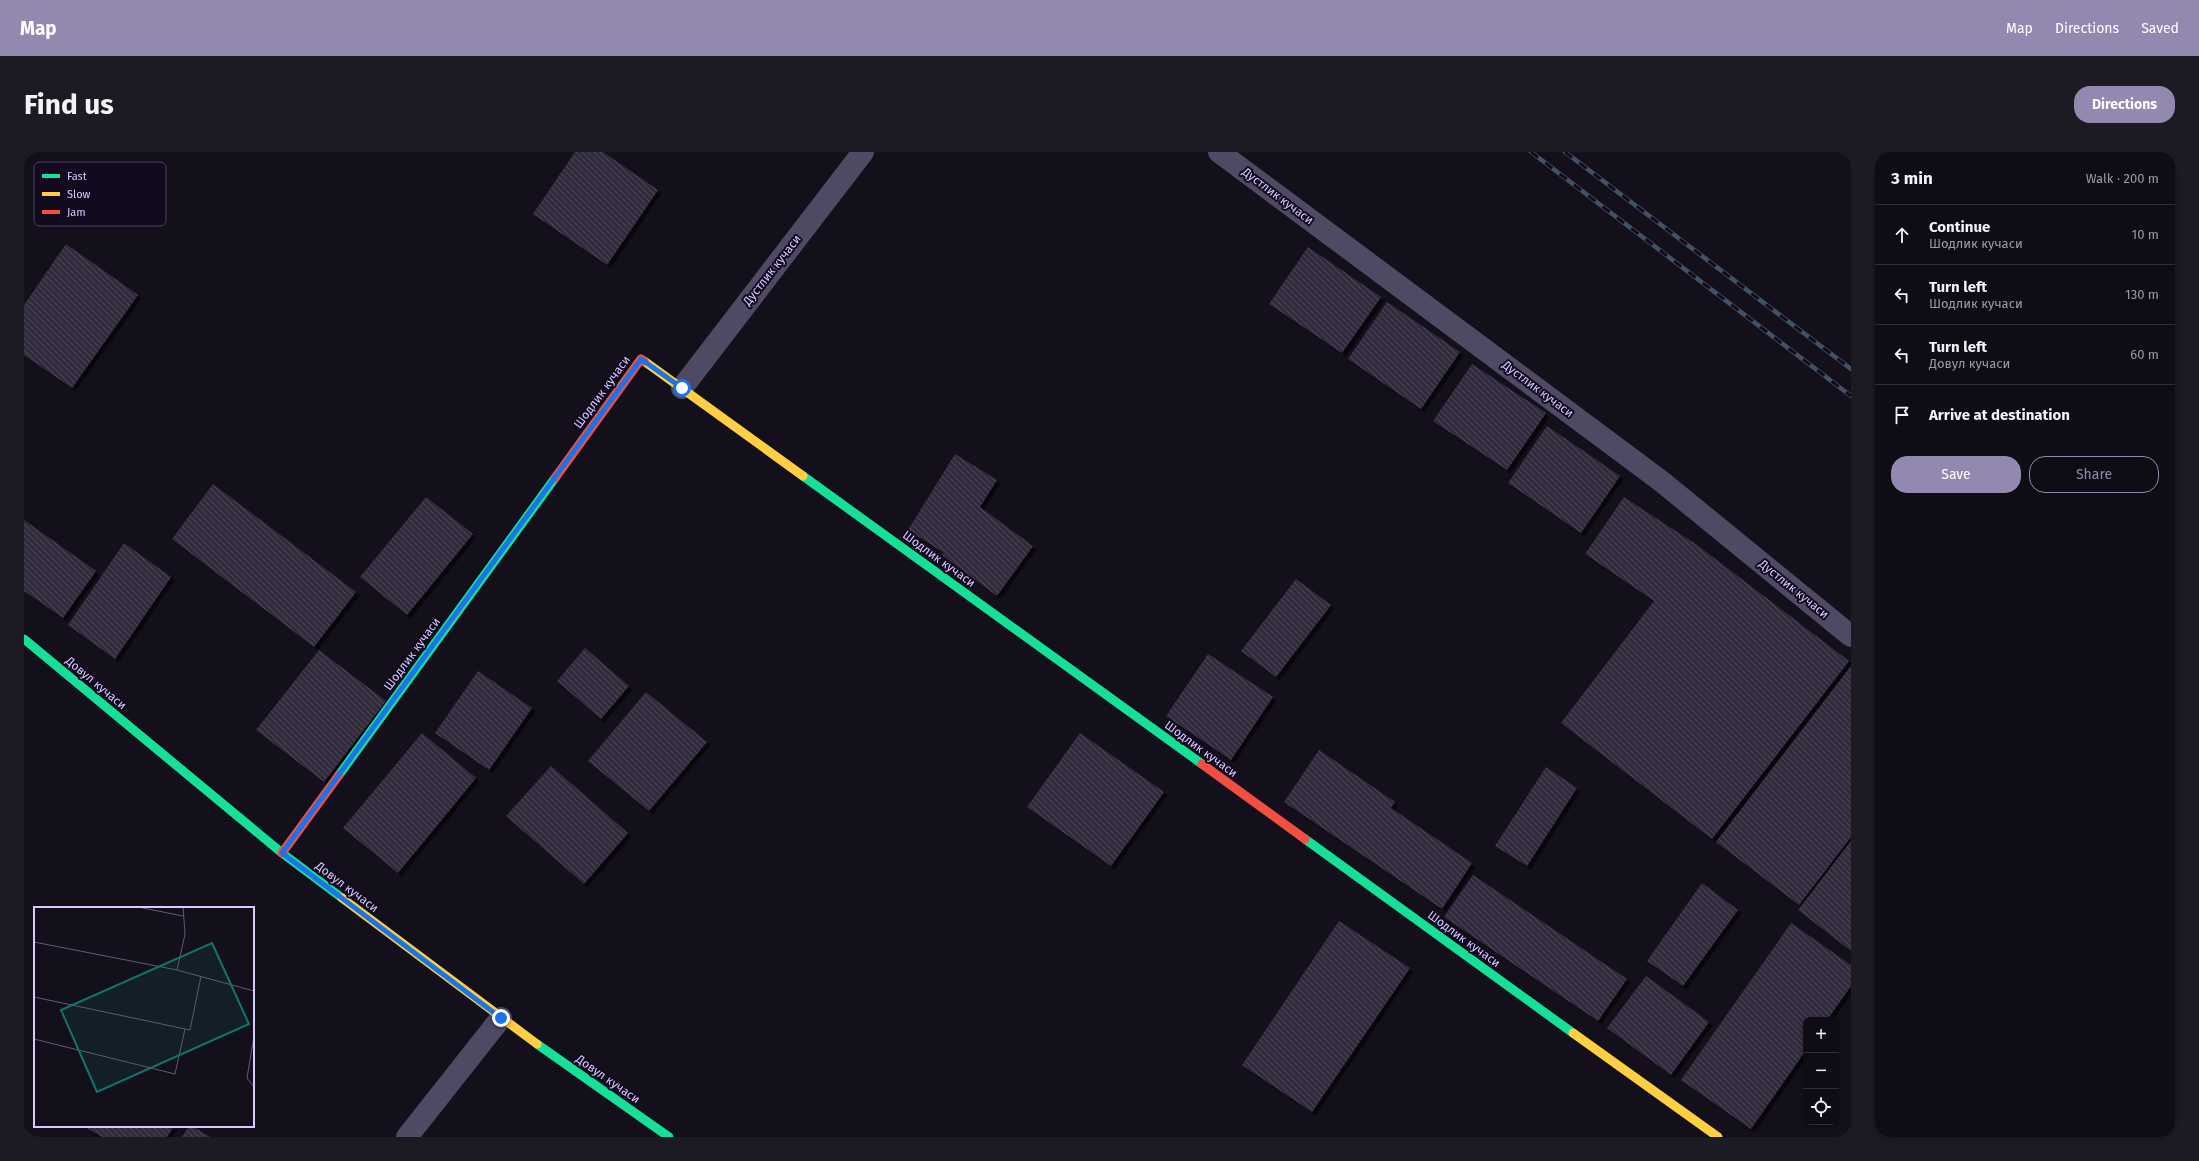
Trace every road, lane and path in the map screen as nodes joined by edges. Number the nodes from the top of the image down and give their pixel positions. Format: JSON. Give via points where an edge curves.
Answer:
{"nodes":[{"id":1,"x":863,"y":152,"type":"edge"},
{"id":2,"x":1219,"y":152,"type":"edge"},
{"id":3,"x":682,"y":388,"type":"junction"},
{"id":4,"x":1851,"y":636,"type":"edge"},
{"id":5,"x":24,"y":639,"type":"edge"},
{"id":6,"x":282,"y":853,"type":"junction"},
{"id":7,"x":501,"y":1018,"type":"junction"},
{"id":8,"x":408,"y":1137,"type":"edge"},
{"id":9,"x":669,"y":1137,"type":"edge"},
{"id":10,"x":1718,"y":1137,"type":"edge"}],
"edges":[{"from":1,"to":3,"type":"street","name":"Дустлик кучаси"},
{"from":2,"to":4,"type":"street","name":"Дустлик кучаси","via":[[1661,481]]},
{"from":3,"to":6,"type":"street","name":"Шодлик кучаси","via":[[641,359]]},
{"from":3,"to":10,"type":"street","name":"Шодлик кучаси"},
{"from":5,"to":6,"type":"street","name":"Довул кучаси"},
{"from":6,"to":7,"type":"street","name":"Довул кучаси"},
{"from":7,"to":8,"type":"street"},
{"from":7,"to":9,"type":"street","name":"Довул кучаси"}]}
